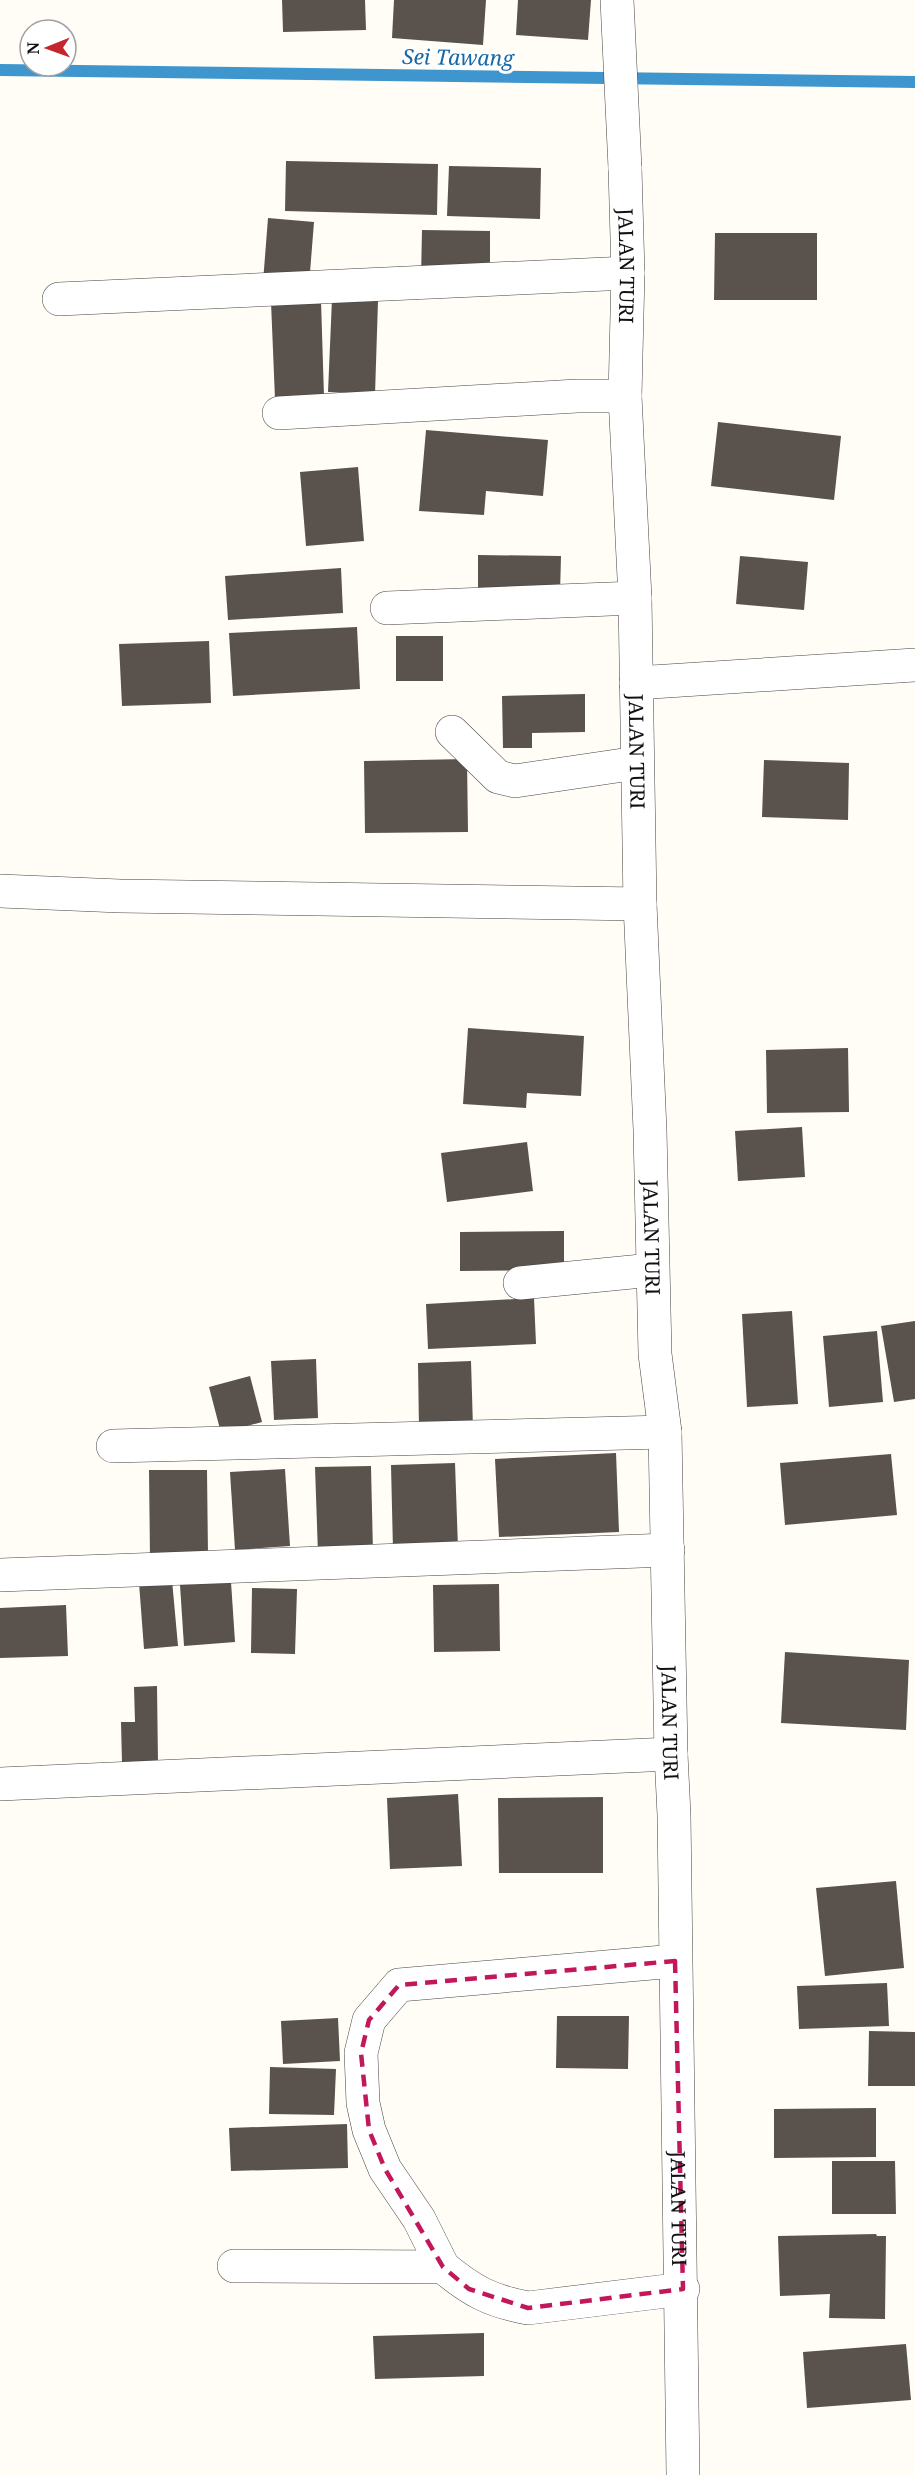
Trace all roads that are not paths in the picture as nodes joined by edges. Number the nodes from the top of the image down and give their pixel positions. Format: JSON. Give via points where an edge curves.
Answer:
{"nodes":[{"id":1,"x":617,"y":0,"type":"edge"},
{"id":2,"x":628,"y":273,"type":"junction"},
{"id":3,"x":58,"y":298,"type":"dead end"},
{"id":4,"x":625,"y":396,"type":"junction"},
{"id":5,"x":279,"y":413,"type":"dead end"},
{"id":6,"x":635,"y":598,"type":"junction"},
{"id":7,"x":387,"y":608,"type":"dead end"},
{"id":8,"x":915,"y":665,"type":"edge"},
{"id":9,"x":636,"y":683,"type":"junction"},
{"id":10,"x":452,"y":732,"type":"dead end"},
{"id":11,"x":637,"y":763,"type":"junction"},
{"id":12,"x":0,"y":891,"type":"edge"},
{"id":13,"x":640,"y":904,"type":"junction"},
{"id":14,"x":652,"y":1270,"type":"junction"},
{"id":15,"x":520,"y":1282,"type":"dead end"},
{"id":16,"x":665,"y":1432,"type":"junction"},
{"id":17,"x":112,"y":1446,"type":"dead end"},
{"id":18,"x":668,"y":1550,"type":"junction"},
{"id":19,"x":0,"y":1575,"type":"edge"},
{"id":20,"x":670,"y":1754,"type":"junction"},
{"id":21,"x":0,"y":1784,"type":"edge"},
{"id":22,"x":675,"y":1960,"type":"junction"},
{"id":23,"x":234,"y":2266,"type":"dead end"},
{"id":24,"x":443,"y":2267,"type":"junction"},
{"id":25,"x":683,"y":2289,"type":"junction"},
{"id":26,"x":683,"y":2475,"type":"edge"}],
"edges":[{"from":1,"to":2,"type":"street","name":"JALAN TURI"},
{"from":2,"to":3,"type":"street"},
{"from":2,"to":4,"type":"street","name":"JALAN TURI"},
{"from":4,"to":5,"type":"street"},
{"from":4,"to":6,"type":"street","name":"JALAN TURI"},
{"from":6,"to":7,"type":"street"},
{"from":6,"to":9,"type":"street","name":"JALAN TURI"},
{"from":8,"to":9,"type":"street"},
{"from":9,"to":11,"type":"street","name":"JALAN TURI"},
{"from":10,"to":11,"type":"street","via":[[498,777],[515,781]]},
{"from":11,"to":13,"type":"street","name":"JALAN TURI"},
{"from":12,"to":13,"type":"street"},
{"from":13,"to":14,"type":"street","name":"JALAN TURI"},
{"from":14,"to":15,"type":"street"},
{"from":14,"to":16,"type":"street","name":"JALAN TURI","via":[[654,1354]]},
{"from":16,"to":17,"type":"street"},
{"from":16,"to":18,"type":"street","name":"JALAN TURI"},
{"from":18,"to":19,"type":"street"},
{"from":18,"to":20,"type":"street","name":"JALAN TURI"},
{"from":20,"to":21,"type":"street"},
{"from":20,"to":22,"type":"street","name":"JALAN TURI"},
{"from":22,"to":24,"type":"street","via":[[399,1985],[369,2020],[361,2053],[363,2103],[369,2130],[385,2169],[419,2219]]},
{"from":22,"to":25,"type":"street","name":"JALAN TURI"},
{"from":23,"to":24,"type":"street"},
{"from":24,"to":25,"type":"street","via":[[469,2289],[505,2304],[528,2308]]},
{"from":25,"to":26,"type":"street","name":"JALAN TURI"}]}
